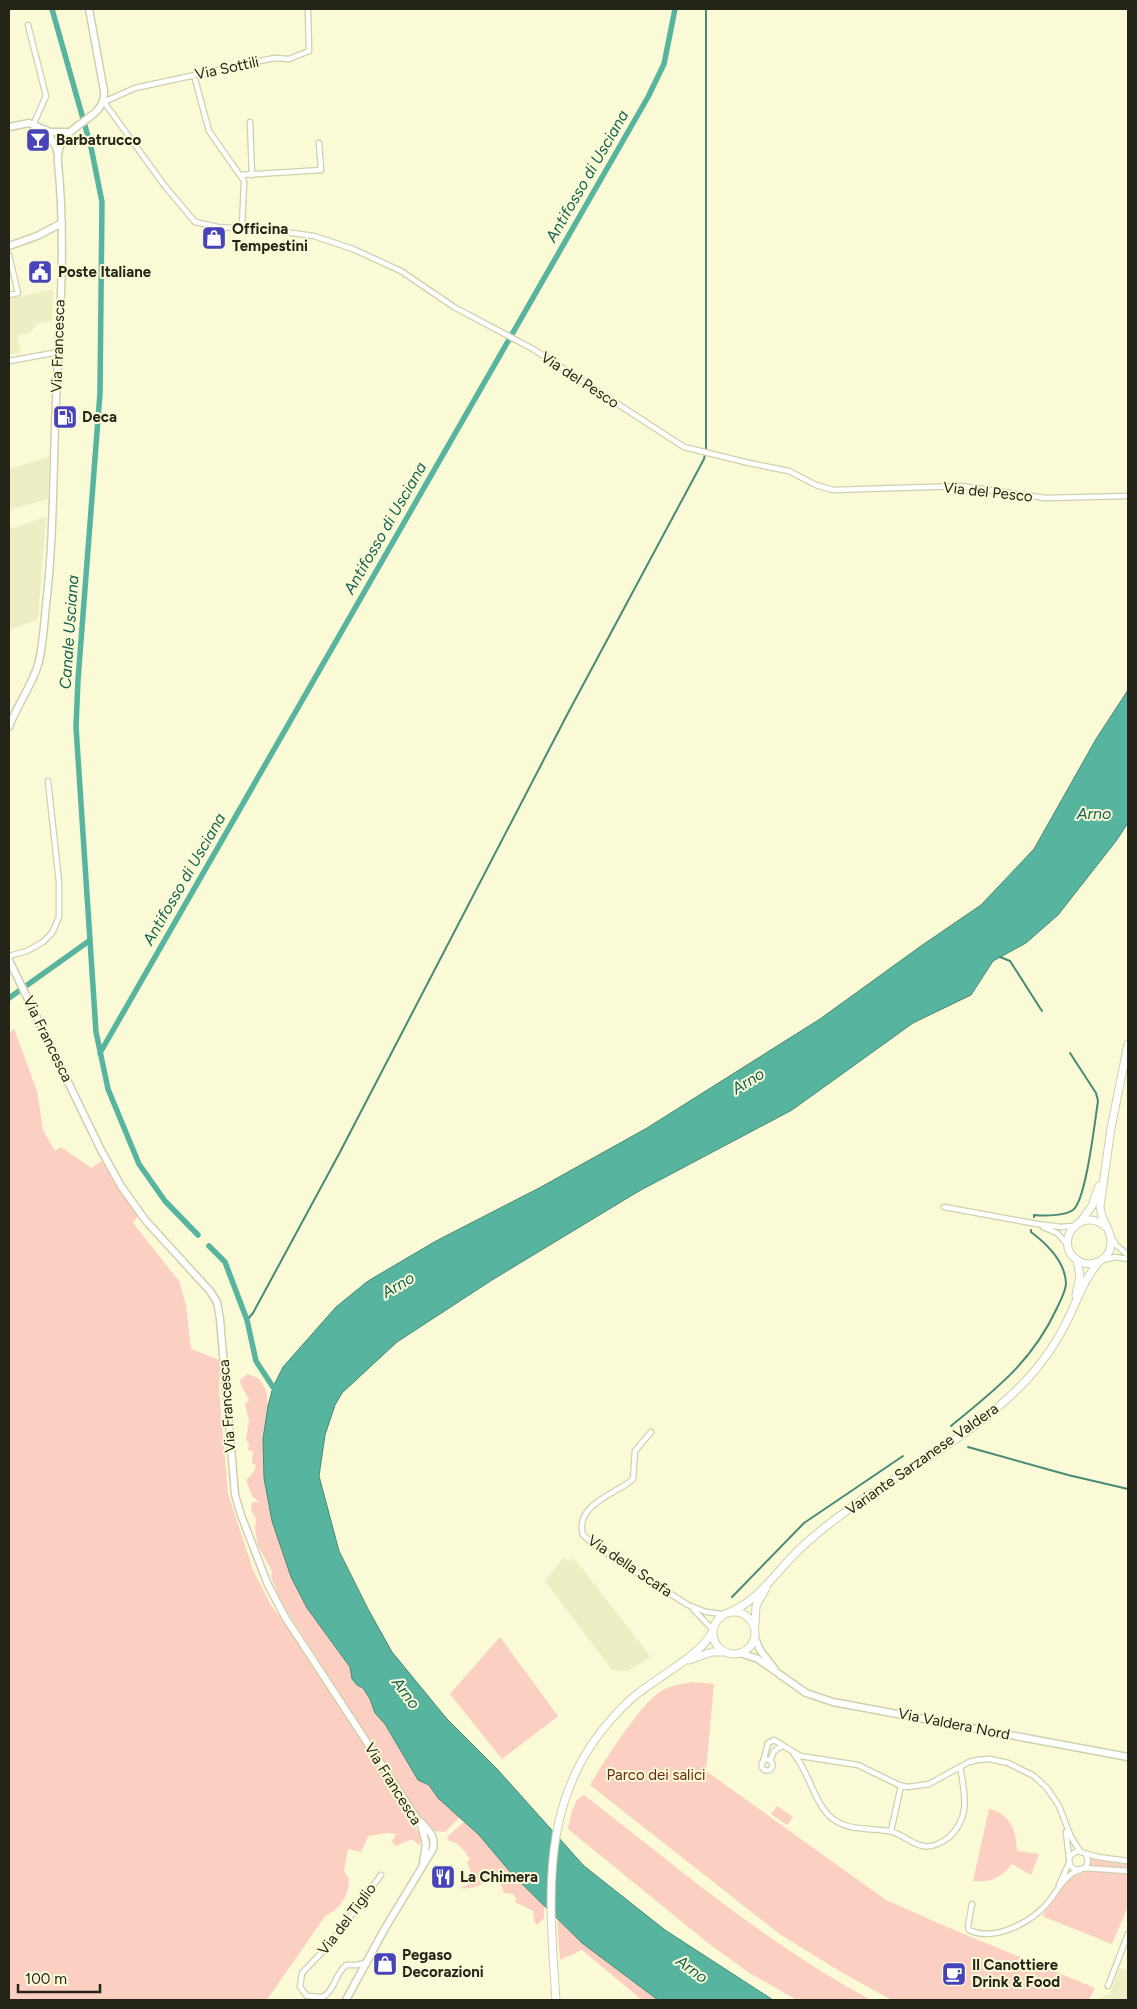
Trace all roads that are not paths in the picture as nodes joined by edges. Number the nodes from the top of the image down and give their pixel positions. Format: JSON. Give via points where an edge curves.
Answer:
{"nodes":[{"id":1,"x":89,"y":9,"type":"edge"},
{"id":2,"x":308,"y":9,"type":"edge"},
{"id":3,"x":28,"y":25,"type":"dead end"},
{"id":4,"x":194,"y":75,"type":"junction"},
{"id":5,"x":104,"y":102,"type":"junction"},
{"id":6,"x":250,"y":122,"type":"dead end"},
{"id":7,"x":34,"y":123,"type":"junction"},
{"id":8,"x":9,"y":127,"type":"edge"},
{"id":9,"x":48,"y":132,"type":"junction"},
{"id":10,"x":69,"y":132,"type":"junction"},
{"id":11,"x":62,"y":141,"type":"junction"},
{"id":12,"x":318,"y":143,"type":"dead end"},
{"id":13,"x":58,"y":158,"type":"junction"},
{"id":14,"x":240,"y":175,"type":"junction"},
{"id":15,"x":252,"y":176,"type":"junction"},
{"id":16,"x":62,"y":224,"type":"junction"},
{"id":17,"x":242,"y":228,"type":"junction"},
{"id":18,"x":9,"y":246,"type":"edge"},
{"id":19,"x":9,"y":255,"type":"edge"},
{"id":20,"x":9,"y":295,"type":"edge"},
{"id":21,"x":59,"y":352,"type":"junction"},
{"id":22,"x":9,"y":361,"type":"edge"},
{"id":23,"x":1128,"y":496,"type":"edge"},
{"id":24,"x":9,"y":727,"type":"edge"},
{"id":25,"x":48,"y":781,"type":"dead end"},
{"id":26,"x":9,"y":956,"type":"edge"},
{"id":27,"x":10,"y":962,"type":"edge"},
{"id":28,"x":1128,"y":1044,"type":"edge"},
{"id":29,"x":1104,"y":1167,"type":"junction"},
{"id":30,"x":944,"y":1207,"type":"dead end"},
{"id":31,"x":1037,"y":1224,"type":"junction"},
{"id":32,"x":1078,"y":1224,"type":"junction"},
{"id":33,"x":1108,"y":1230,"type":"junction"},
{"id":34,"x":1068,"y":1247,"type":"junction"},
{"id":35,"x":1128,"y":1255,"type":"edge"},
{"id":36,"x":1128,"y":1259,"type":"edge"},
{"id":37,"x":1077,"y":1260,"type":"junction"},
{"id":38,"x":1100,"y":1261,"type":"junction"},
{"id":39,"x":1074,"y":1306,"type":"junction"},
{"id":40,"x":650,"y":1432,"type":"dead end"},
{"id":41,"x":773,"y":1577,"type":"junction"},
{"id":42,"x":688,"y":1604,"type":"junction"},
{"id":43,"x":732,"y":1611,"type":"junction"},
{"id":44,"x":722,"y":1614,"type":"junction"},
{"id":45,"x":755,"y":1628,"type":"junction"},
{"id":46,"x":712,"y":1631,"type":"junction"},
{"id":47,"x":754,"y":1638,"type":"junction"},
{"id":48,"x":727,"y":1653,"type":"junction"},
{"id":49,"x":740,"y":1653,"type":"junction"},
{"id":50,"x":679,"y":1664,"type":"junction"},
{"id":51,"x":785,"y":1679,"type":"junction"},
{"id":52,"x":782,"y":1746,"type":"junction"},
{"id":53,"x":793,"y":1753,"type":"junction"},
{"id":54,"x":1128,"y":1757,"type":"edge"},
{"id":55,"x":810,"y":1759,"type":"junction"},
{"id":56,"x":770,"y":1760,"type":"junction"},
{"id":57,"x":763,"y":1762,"type":"junction"},
{"id":58,"x":960,"y":1767,"type":"junction"},
{"id":59,"x":804,"y":1769,"type":"junction"},
{"id":60,"x":901,"y":1786,"type":"junction"},
{"id":61,"x":1064,"y":1820,"type":"junction"},
{"id":62,"x":892,"y":1832,"type":"junction"},
{"id":63,"x":1080,"y":1851,"type":"junction"},
{"id":64,"x":1086,"y":1854,"type":"junction"},
{"id":65,"x":1069,"y":1860,"type":"junction"},
{"id":66,"x":1128,"y":1861,"type":"edge"},
{"id":67,"x":1082,"y":1869,"type":"junction"},
{"id":68,"x":1128,"y":1871,"type":"edge"},
{"id":69,"x":380,"y":1875,"type":"dead end"},
{"id":70,"x":1054,"y":1894,"type":"junction"},
{"id":71,"x":972,"y":1904,"type":"dead end"},
{"id":72,"x":1128,"y":1934,"type":"edge"},
{"id":73,"x":367,"y":1962,"type":"junction"},
{"id":74,"x":1108,"y":1986,"type":"dead end"},
{"id":75,"x":346,"y":2000,"type":"edge"},
{"id":76,"x":556,"y":2000,"type":"edge"}],
"edges":[{"from":1,"to":5,"type":"main road"},
{"from":2,"to":4,"type":"street","name":"Via Sottili","via":[[309,51],[289,60],[274,58]]},
{"from":3,"to":7,"type":"street","via":[[46,96]]},
{"from":4,"to":5,"type":"street","name":"Via Sottili","via":[[134,88]]},
{"from":4,"to":14,"type":"street","via":[[209,131]]},
{"from":5,"to":10,"type":"main road","name":"Via Francesca","via":[[99,110]]},
{"from":5,"to":17,"type":"street","name":"Via del Pesco","via":[[189,217],[208,225]]},
{"from":6,"to":15,"type":"street"},
{"from":7,"to":8,"type":"main road"},
{"from":7,"to":9,"type":"main road"},
{"from":9,"to":10,"type":"main road"},
{"from":9,"to":11,"type":"main road"},
{"from":9,"to":13,"type":"main road"},
{"from":10,"to":11,"type":"main road","name":"Via Francesca"},
{"from":11,"to":13,"type":"main road","name":"Via Francesca"},
{"from":12,"to":15,"type":"street","via":[[321,170]]},
{"from":13,"to":16,"type":"main road","name":"Via Francesca"},
{"from":14,"to":15,"type":"street"},
{"from":14,"to":17,"type":"street","via":[[244,181]]},
{"from":16,"to":18,"type":"main road"},
{"from":16,"to":21,"type":"main road","name":"Via Francesca"},
{"from":17,"to":23,"type":"street","name":"Via del Pesco","via":[[314,236],[353,249],[401,272],[454,307],[533,349],[673,441],[692,449],[789,471],[833,490],[961,486],[1045,498]]},
{"from":19,"to":20,"type":"street","via":[[18,293]]},
{"from":21,"to":22,"type":"street"},
{"from":21,"to":24,"type":"main road","name":"Via Francesca","via":[[49,576],[42,645],[34,677]]},
{"from":25,"to":26,"type":"street","via":[[59,882],[59,917],[52,933],[43,942]]},
{"from":27,"to":73,"type":"main road","name":"Via Francesca","via":[[121,1186],[146,1221],[215,1298],[220,1319],[233,1480],[240,1515],[268,1585],[285,1617],[416,1816],[434,1838],[433,1849]]},
{"from":28,"to":29,"type":"main road"},
{"from":29,"to":32,"type":"main road","via":[[1088,1215]]},
{"from":29,"to":33,"type":"main road","via":[[1100,1209]]},
{"from":30,"to":31,"type":"street"},
{"from":31,"to":32,"type":"street","via":[[1061,1227]]},
{"from":31,"to":34,"type":"street","via":[[1057,1233]]},
{"from":32,"to":33,"type":"main road","via":[[1094,1220]]},
{"from":32,"to":34,"type":"main road","via":[[1069,1235]]},
{"from":33,"to":35,"type":"street","via":[[1117,1246]]},
{"from":33,"to":38,"type":"main road","via":[[1111,1246]]},
{"from":34,"to":37,"type":"main road"},
{"from":36,"to":38,"type":"street","via":[[1116,1257]]},
{"from":37,"to":38,"type":"main road","via":[[1086,1264]]},
{"from":37,"to":39,"type":"main road","name":"Variante Sarzanese Valdera","via":[[1080,1276]]},
{"from":38,"to":39,"type":"main road","name":"Variante Sarzanese Valdera","via":[[1088,1276]]},
{"from":39,"to":41,"type":"main road","name":"Variante Sarzanese Valdera","via":[[1048,1353],[1010,1396],[974,1425],[828,1525],[802,1546]]},
{"from":40,"to":42,"type":"street","name":"Via della Scafa","via":[[635,1451],[634,1479],[594,1504],[584,1520],[582,1532],[597,1547]]},
{"from":41,"to":43,"type":"main road","name":"Variante Sarzanese Valdera","via":[[747,1603]]},
{"from":41,"to":45,"type":"main road","name":"Variante Sarzanese Valdera","via":[[756,1606]]},
{"from":42,"to":44,"type":"street","via":[[706,1612]]},
{"from":42,"to":46,"type":"street"},
{"from":43,"to":44,"type":"main road"},
{"from":43,"to":45,"type":"main road","via":[[748,1617]]},
{"from":44,"to":46,"type":"main road"},
{"from":45,"to":47,"type":"main road"},
{"from":46,"to":48,"type":"main road","via":[[716,1645]]},
{"from":46,"to":50,"type":"main road","via":[[706,1644]]},
{"from":47,"to":49,"type":"main road"},
{"from":47,"to":51,"type":"main road"},
{"from":48,"to":49,"type":"main road"},
{"from":48,"to":50,"type":"main road","via":[[712,1652]]},
{"from":49,"to":51,"type":"main road","via":[[758,1659]]},
{"from":50,"to":76,"type":"main road","via":[[645,1687],[609,1722],[568,1791],[552,1854],[550,1918]]},
{"from":51,"to":54,"type":"main road","name":"Via Valdera Nord","via":[[812,1696],[833,1702]]},
{"from":52,"to":53,"type":"street"},
{"from":52,"to":56,"type":"street","via":[[774,1751]]},
{"from":52,"to":57,"type":"street","via":[[774,1740],[769,1741]]},
{"from":53,"to":55,"type":"street"},
{"from":53,"to":59,"type":"street"},
{"from":55,"to":59,"type":"street"},
{"from":55,"to":60,"type":"street","via":[[858,1765]]},
{"from":56,"to":57,"type":"street"},
{"from":56,"to":57,"type":"street","via":[[772,1766],[768,1770],[762,1768]]},
{"from":58,"to":60,"type":"street","via":[[925,1785]]},
{"from":58,"to":61,"type":"street","via":[[990,1758],[1020,1768],[1047,1788]]},
{"from":58,"to":62,"type":"street","via":[[964,1813],[950,1836],[926,1847]]},
{"from":59,"to":62,"type":"street","via":[[823,1807],[834,1820],[851,1827]]},
{"from":60,"to":62,"type":"street"},
{"from":61,"to":63,"type":"street"},
{"from":61,"to":65,"type":"street"},
{"from":63,"to":64,"type":"street"},
{"from":63,"to":65,"type":"street","via":[[1074,1852]]},
{"from":64,"to":66,"type":"street"},
{"from":64,"to":67,"type":"street","via":[[1088,1862]]},
{"from":65,"to":67,"type":"street","via":[[1073,1868]]},
{"from":65,"to":70,"type":"street"},
{"from":67,"to":68,"type":"street"},
{"from":67,"to":70,"type":"street","via":[[1070,1874]]},
{"from":69,"to":73,"type":"street","name":"Via del Tiglio","via":[[328,1946],[302,1973],[300,1987],[307,1996],[323,1997],[331,1991],[346,1965]]},
{"from":70,"to":71,"type":"street","via":[[1021,1924],[992,1933],[968,1928]]},
{"from":72,"to":74,"type":"street"},
{"from":73,"to":75,"type":"main road"}]}
